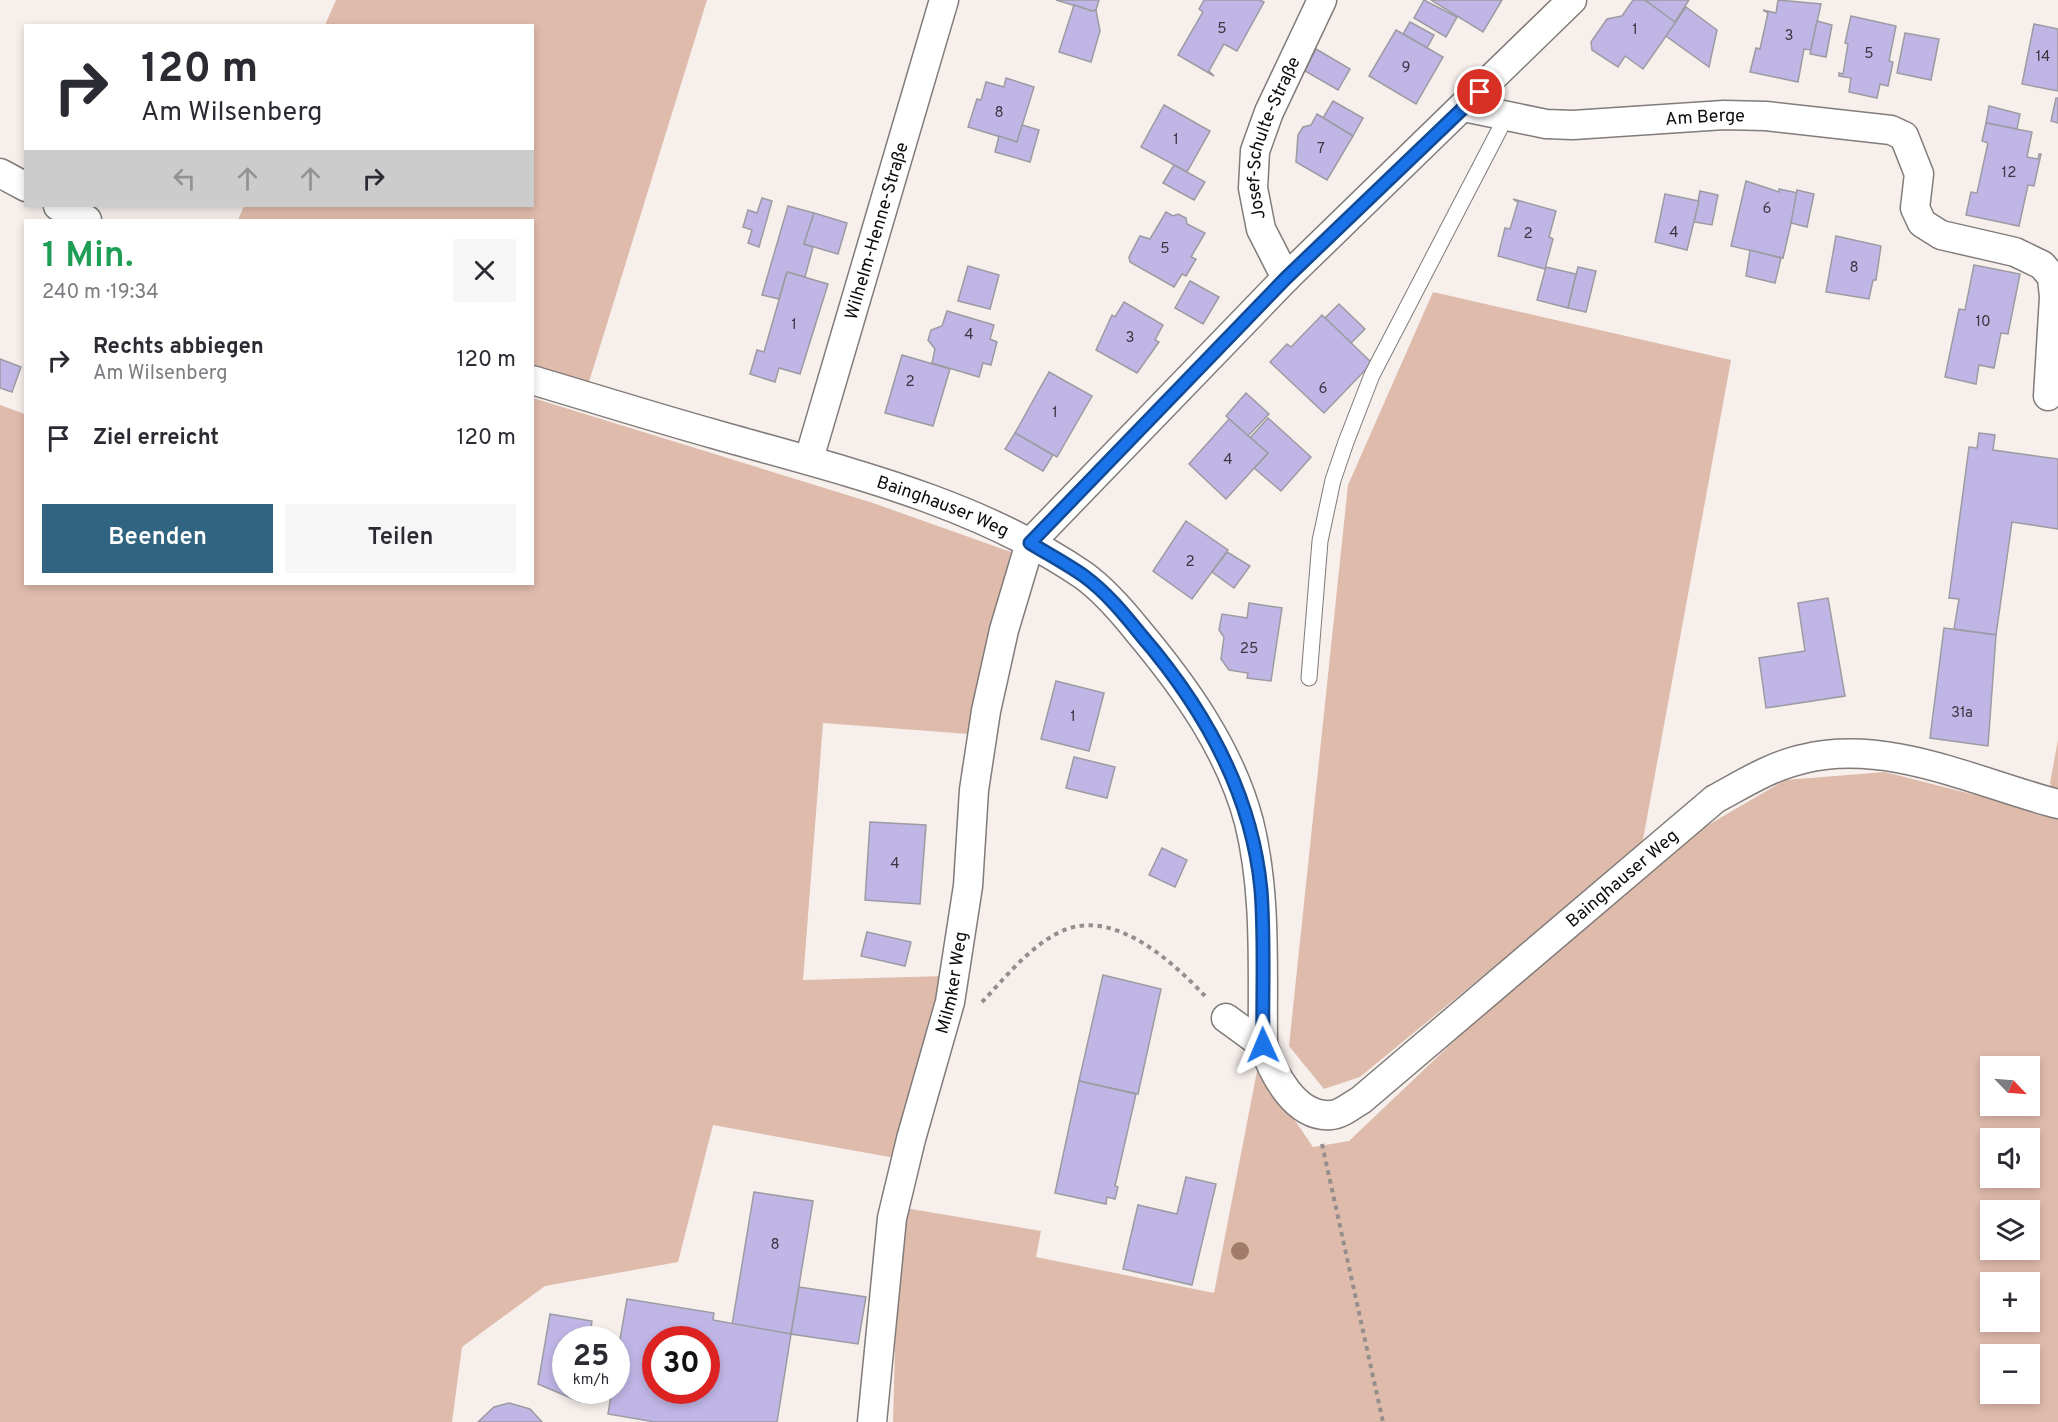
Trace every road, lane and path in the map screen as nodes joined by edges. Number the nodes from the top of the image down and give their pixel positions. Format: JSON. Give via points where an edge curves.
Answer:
{"nodes":[{"id":1,"x":944,"y":0,"type":"edge"},
{"id":2,"x":1322,"y":0,"type":"edge"},
{"id":3,"x":1572,"y":0,"type":"edge"},
{"id":4,"x":1464,"y":107,"type":"junction"},
{"id":5,"x":1506,"y":117,"type":"junction"},
{"id":6,"x":0,"y":173,"type":"edge"},
{"id":7,"x":24,"y":186,"type":"edge"},
{"id":8,"x":60,"y":207,"type":"edge"},
{"id":9,"x":85,"y":219,"type":"edge"},
{"id":10,"x":1286,"y":278,"type":"junction"},
{"id":11,"x":534,"y":381,"type":"edge"},
{"id":12,"x":2048,"y":396,"type":"dead end"},
{"id":13,"x":809,"y":459,"type":"junction"},
{"id":14,"x":1030,"y":543,"type":"junction"},
{"id":15,"x":1309,"y":678,"type":"dead end"},
{"id":16,"x":2058,"y":804,"type":"edge"},
{"id":17,"x":977,"y":1007,"type":"dead end"},
{"id":18,"x":1226,"y":1018,"type":"joint"},
{"id":19,"x":1263,"y":1045,"type":"junction"},
{"id":20,"x":1316,"y":1114,"type":"junction"},
{"id":21,"x":872,"y":1422,"type":"edge"},
{"id":22,"x":1383,"y":1422,"type":"edge"}],
"edges":[{"from":1,"to":13,"type":"street","name":"Wilhelm-Henne-Straße"},
{"from":2,"to":10,"type":"street","name":"Josef-Schulte-Straße","via":[[1269,112],[1255,151],[1253,188],[1261,229]]},
{"from":3,"to":4,"type":"street"},
{"from":4,"to":5,"type":"street","name":"Am Berge"},
{"from":4,"to":10,"type":"street"},
{"from":5,"to":12,"type":"street","name":"Am Berge","via":[[1573,125],[1766,116],[1891,130],[1904,136],[1919,174],[1915,208],[1922,223],[1941,235],[2015,252],[2043,265],[2052,277]]},
{"from":5,"to":15,"type":"lane","via":[[1372,375],[1346,442],[1320,541]]},
{"from":6,"to":7,"type":"street"},
{"from":8,"to":9,"type":"street"},
{"from":10,"to":14,"type":"street"},
{"from":11,"to":13,"type":"street","name":"Bainghauser Weg"},
{"from":13,"to":14,"type":"street","name":"Bainghauser Weg","via":[[943,504]]},
{"from":14,"to":19,"type":"street","name":"Bainghauser Weg","via":[[1085,577],[1120,610],[1200,711],[1228,767],[1248,822],[1260,888]]},
{"from":14,"to":21,"type":"street","name":"Milmker Weg","via":[[1004,630],[986,711],[974,790],[968,886],[950,1002],[910,1139],[892,1218]]},
{"from":16,"to":20,"type":"street","name":"Bainghauser Weg","via":[[1879,755],[1818,755],[1768,771],[1716,800],[1361,1100],[1334,1116]]},
{"from":17,"to":18,"type":"path","via":[[1041,944],[1061,931],[1091,925],[1120,932],[1154,950]]},
{"from":18,"to":19,"type":"street"},
{"from":19,"to":20,"type":"street","name":"Bainghauser Weg","via":[[1272,1068],[1289,1093]]},
{"from":20,"to":22,"type":"path"}]}
